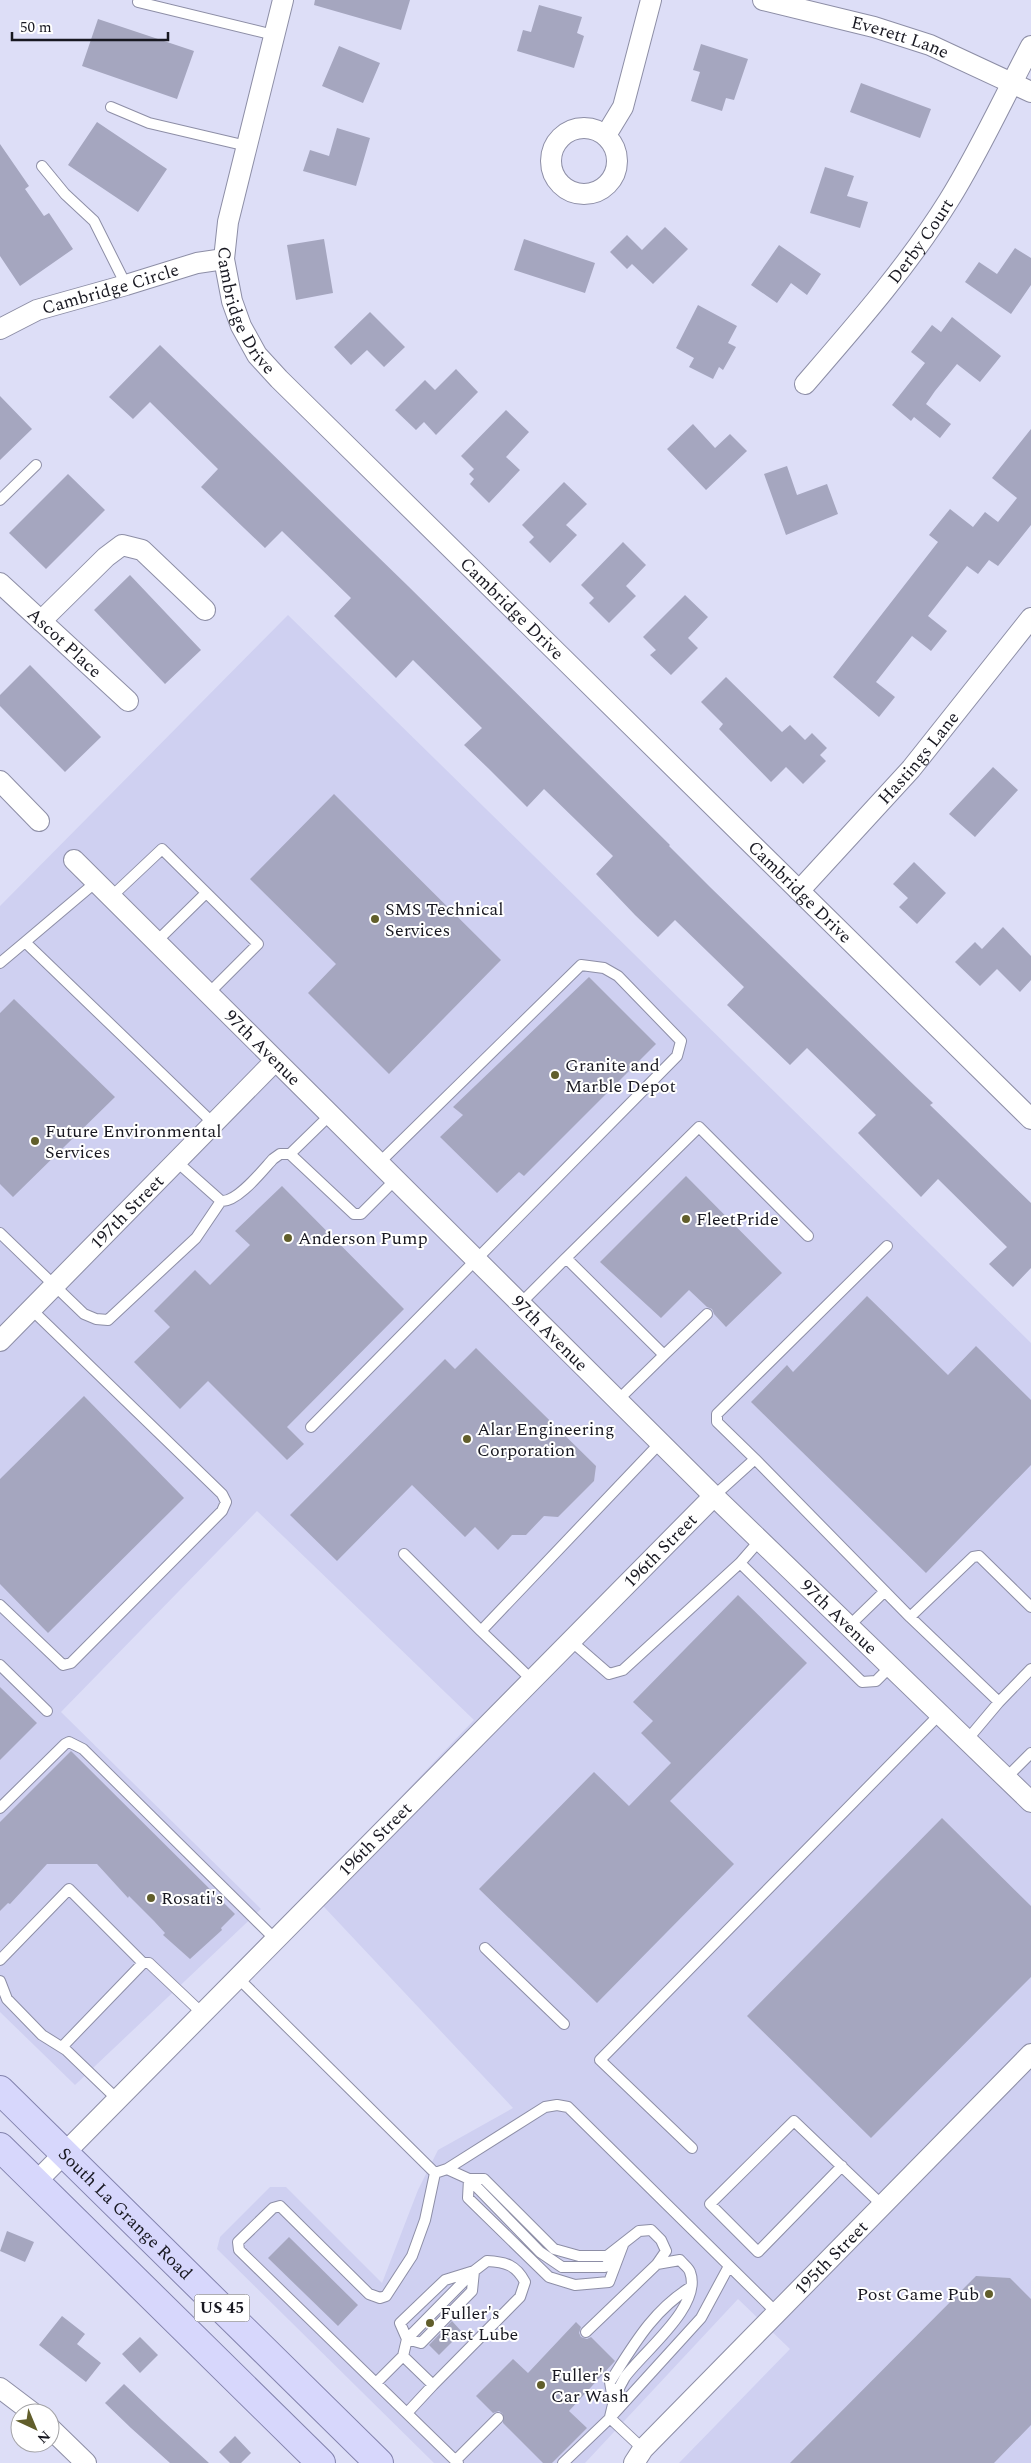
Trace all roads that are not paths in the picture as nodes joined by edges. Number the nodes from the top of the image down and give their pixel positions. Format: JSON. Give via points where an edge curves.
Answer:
{"nodes":[{"id":1,"x":283,"y":0,"type":"edge"},
{"id":2,"x":652,"y":0,"type":"edge"},
{"id":3,"x":763,"y":0,"type":"edge"},
{"id":4,"x":138,"y":2,"type":"dead end"},
{"id":5,"x":274,"y":35,"type":"junction"},
{"id":6,"x":1031,"y":46,"type":"edge"},
{"id":7,"x":1012,"y":82,"type":"junction"},
{"id":8,"x":1031,"y":92,"type":"edge"},
{"id":9,"x":111,"y":107,"type":"dead end"},
{"id":10,"x":606,"y":136,"type":"dead end"},
{"id":11,"x":246,"y":146,"type":"junction"},
{"id":12,"x":42,"y":166,"type":"dead end"},
{"id":13,"x":224,"y":259,"type":"junction"},
{"id":14,"x":126,"y":286,"type":"junction"},
{"id":15,"x":0,"y":329,"type":"edge"},
{"id":16,"x":805,"y":384,"type":"dead end"},
{"id":17,"x":36,"y":465,"type":"dead end"},
{"id":18,"x":0,"y":500,"type":"edge"},
{"id":19,"x":0,"y":583,"type":"edge"},
{"id":20,"x":205,"y":610,"type":"dead end"},
{"id":21,"x":1031,"y":618,"type":"edge"},
{"id":22,"x":41,"y":621,"type":"junction"},
{"id":23,"x":128,"y":701,"type":"dead end"},
{"id":24,"x":0,"y":781,"type":"edge"},
{"id":25,"x":39,"y":821,"type":"dead end"},
{"id":26,"x":74,"y":860,"type":"dead end"},
{"id":27,"x":96,"y":882,"type":"junction"},
{"id":28,"x":799,"y":891,"type":"junction"},
{"id":29,"x":206,"y":893,"type":"junction"},
{"id":30,"x":111,"y":897,"type":"junction"},
{"id":31,"x":25,"y":942,"type":"junction"},
{"id":32,"x":156,"y":942,"type":"junction"},
{"id":33,"x":0,"y":963,"type":"edge"},
{"id":34,"x":208,"y":994,"type":"junction"},
{"id":35,"x":275,"y":1061,"type":"junction"},
{"id":36,"x":330,"y":1115,"type":"junction"},
{"id":37,"x":1031,"y":1119,"type":"edge"},
{"id":38,"x":214,"y":1124,"type":"junction"},
{"id":39,"x":290,"y":1154,"type":"junction"},
{"id":40,"x":176,"y":1161,"type":"junction"},
{"id":41,"x":378,"y":1164,"type":"junction"},
{"id":42,"x":395,"y":1180,"type":"junction"},
{"id":43,"x":221,"y":1201,"type":"junction"},
{"id":44,"x":0,"y":1233,"type":"edge"},
{"id":45,"x":808,"y":1236,"type":"dead end"},
{"id":46,"x":887,"y":1246,"type":"dead end"},
{"id":47,"x":566,"y":1258,"type":"junction"},
{"id":48,"x":476,"y":1260,"type":"junction"},
{"id":49,"x":55,"y":1284,"type":"junction"},
{"id":50,"x":520,"y":1304,"type":"junction"},
{"id":51,"x":31,"y":1309,"type":"junction"},
{"id":52,"x":707,"y":1314,"type":"dead end"},
{"id":53,"x":0,"y":1341,"type":"edge"},
{"id":54,"x":664,"y":1355,"type":"junction"},
{"id":55,"x":618,"y":1400,"type":"junction"},
{"id":56,"x":311,"y":1427,"type":"dead end"},
{"id":57,"x":660,"y":1443,"type":"junction"},
{"id":58,"x":754,"y":1459,"type":"junction"},
{"id":59,"x":714,"y":1496,"type":"junction"},
{"id":60,"x":760,"y":1540,"type":"junction"},
{"id":61,"x":404,"y":1554,"type":"dead end"},
{"id":62,"x":740,"y":1563,"type":"junction"},
{"id":63,"x":884,"y":1592,"type":"junction"},
{"id":64,"x":0,"y":1605,"type":"edge"},
{"id":65,"x":1031,"y":1608,"type":"edge"},
{"id":66,"x":910,"y":1617,"type":"junction"},
{"id":67,"x":849,"y":1626,"type":"junction"},
{"id":68,"x":481,"y":1631,"type":"junction"},
{"id":69,"x":571,"y":1641,"type":"junction"},
{"id":70,"x":0,"y":1665,"type":"edge"},
{"id":71,"x":890,"y":1666,"type":"junction"},
{"id":72,"x":1031,"y":1670,"type":"edge"},
{"id":73,"x":532,"y":1680,"type":"junction"},
{"id":74,"x":999,"y":1702,"type":"junction"},
{"id":75,"x":47,"y":1711,"type":"dead end"},
{"id":76,"x":940,"y":1714,"type":"junction"},
{"id":77,"x":967,"y":1740,"type":"junction"},
{"id":78,"x":1031,"y":1753,"type":"edge"},
{"id":79,"x":1006,"y":1778,"type":"junction"},
{"id":80,"x":1031,"y":1802,"type":"edge"},
{"id":81,"x":0,"y":1808,"type":"edge"},
{"id":82,"x":276,"y":1940,"type":"junction"},
{"id":83,"x":486,"y":1948,"type":"dead end"},
{"id":84,"x":0,"y":1960,"type":"edge"},
{"id":85,"x":143,"y":1963,"type":"junction"},
{"id":86,"x":238,"y":1978,"type":"junction"},
{"id":87,"x":0,"y":1981,"type":"edge"},
{"id":88,"x":202,"y":2014,"type":"junction"},
{"id":89,"x":564,"y":2024,"type":"dead end"},
{"id":90,"x":62,"y":2047,"type":"junction"},
{"id":91,"x":1031,"y":2054,"type":"edge"},
{"id":92,"x":0,"y":2090,"type":"edge"},
{"id":93,"x":118,"y":2100,"type":"junction"},
{"id":94,"x":0,"y":2146,"type":"edge"},
{"id":95,"x":692,"y":2148,"type":"dead end"},
{"id":96,"x":65,"y":2154,"type":"junction"},
{"id":97,"x":842,"y":2166,"type":"junction"},
{"id":98,"x":446,"y":2169,"type":"junction"},
{"id":99,"x":435,"y":2173,"type":"junction"},
{"id":100,"x":468,"y":2179,"type":"junction"},
{"id":101,"x":36,"y":2182,"type":"junction"},
{"id":102,"x":882,"y":2205,"type":"junction"},
{"id":103,"x":623,"y":2245,"type":"junction"},
{"id":104,"x":657,"y":2264,"type":"junction"},
{"id":105,"x":729,"y":2266,"type":"junction"},
{"id":106,"x":474,"y":2271,"type":"junction"},
{"id":107,"x":691,"y":2287,"type":"junction"},
{"id":108,"x":777,"y":2313,"type":"junction"},
{"id":109,"x":586,"y":2332,"type":"dead end"},
{"id":110,"x":407,"y":2339,"type":"junction"},
{"id":111,"x":403,"y":2356,"type":"junction"},
{"id":112,"x":376,"y":2384,"type":"junction"},
{"id":113,"x":433,"y":2386,"type":"junction"},
{"id":114,"x":0,"y":2388,"type":"edge"},
{"id":115,"x":613,"y":2400,"type":"junction"},
{"id":116,"x":20,"y":2403,"type":"edge"},
{"id":117,"x":407,"y":2413,"type":"junction"},
{"id":118,"x":498,"y":2418,"type":"dead end"},
{"id":119,"x":610,"y":2418,"type":"junction"},
{"id":120,"x":60,"y":2438,"type":"edge"},
{"id":121,"x":638,"y":2456,"type":"edge"},
{"id":122,"x":457,"y":2462,"type":"edge"},
{"id":123,"x":86,"y":2463,"type":"edge"},
{"id":124,"x":321,"y":2463,"type":"edge"},
{"id":125,"x":379,"y":2463,"type":"edge"},
{"id":126,"x":563,"y":2463,"type":"edge"}],
"edges":[{"from":1,"to":5,"type":"street","name":"Cambridge Drive"},
{"from":2,"to":10,"type":"street","via":[[623,107]]},
{"from":3,"to":7,"type":"street","name":"Everett Lane","via":[[874,27],[930,45]]},
{"from":4,"to":5,"type":"lane"},
{"from":5,"to":11,"type":"street","name":"Cambridge Drive"},
{"from":6,"to":7,"type":"street","name":"Derby Court"},
{"from":7,"to":8,"type":"street","name":"Everett Lane"},
{"from":7,"to":16,"type":"street","name":"Derby Court","via":[[989,130],[931,227],[883,292]]},
{"from":9,"to":11,"type":"lane","via":[[149,123]]},
{"from":11,"to":13,"type":"street","name":"Cambridge Drive","via":[[228,222]]},
{"from":12,"to":14,"type":"lane","via":[[64,194],[94,221]]},
{"from":13,"to":14,"type":"street","name":"Cambridge Circle","via":[[197,263]]},
{"from":13,"to":28,"type":"street","name":"Cambridge Drive","via":[[232,302],[257,355]]},
{"from":14,"to":15,"type":"street","name":"Cambridge Circle","via":[[37,310]]},
{"from":17,"to":18,"type":"lane"},
{"from":19,"to":22,"type":"street","name":"Ascot Place"},
{"from":20,"to":22,"type":"street","via":[[142,550],[122,545]]},
{"from":21,"to":28,"type":"street","name":"Hastings Lane","via":[[905,776]]},
{"from":22,"to":23,"type":"street","name":"Ascot Place"},
{"from":24,"to":25,"type":"street"},
{"from":26,"to":27,"type":"street","name":"97th Avenue"},
{"from":27,"to":30,"type":"street","name":"97th Avenue"},
{"from":27,"to":31,"type":"lane"},
{"from":28,"to":37,"type":"street","name":"Cambridge Drive"},
{"from":29,"to":30,"type":"lane","via":[[162,849]]},
{"from":29,"to":32,"type":"lane"},
{"from":29,"to":34,"type":"lane","via":[[258,944]]},
{"from":30,"to":32,"type":"street","name":"97th Avenue"},
{"from":31,"to":33,"type":"lane"},
{"from":31,"to":38,"type":"lane"},
{"from":32,"to":34,"type":"street","name":"97th Avenue"},
{"from":34,"to":35,"type":"street","name":"97th Avenue"},
{"from":35,"to":36,"type":"street","name":"97th Avenue"},
{"from":35,"to":38,"type":"street","name":"197th Street"},
{"from":36,"to":39,"type":"lane"},
{"from":36,"to":41,"type":"street","name":"97th Avenue"},
{"from":38,"to":40,"type":"street","name":"197th Street"},
{"from":39,"to":42,"type":"lane","via":[[354,1214],[361,1214]]},
{"from":39,"to":43,"type":"lane","via":[[280,1154],[235,1198]]},
{"from":40,"to":43,"type":"lane"},
{"from":40,"to":49,"type":"street","name":"197th Street"},
{"from":41,"to":42,"type":"street","name":"97th Avenue"},
{"from":41,"to":48,"type":"lane","via":[[581,965],[604,968],[618,976],[681,1041],[678,1056]]},
{"from":42,"to":48,"type":"street","name":"97th Avenue"},
{"from":43,"to":49,"type":"lane","via":[[196,1238],[108,1320],[84,1314]]},
{"from":44,"to":49,"type":"lane"},
{"from":45,"to":47,"type":"lane","via":[[699,1127]]},
{"from":46,"to":58,"type":"lane","via":[[716,1414],[717,1422]]},
{"from":47,"to":50,"type":"lane"},
{"from":47,"to":54,"type":"lane"},
{"from":48,"to":50,"type":"street","name":"97th Avenue"},
{"from":48,"to":56,"type":"lane"},
{"from":49,"to":51,"type":"street","name":"197th Street"},
{"from":50,"to":55,"type":"street","name":"97th Avenue"},
{"from":51,"to":53,"type":"street","name":"197th Street"},
{"from":51,"to":64,"type":"lane","via":[[222,1494],[226,1502],[222,1511],[71,1663],[63,1665]]},
{"from":52,"to":54,"type":"lane"},
{"from":54,"to":55,"type":"lane"},
{"from":55,"to":57,"type":"street","name":"97th Avenue"},
{"from":57,"to":59,"type":"street","name":"97th Avenue"},
{"from":57,"to":68,"type":"lane"},
{"from":58,"to":59,"type":"lane"},
{"from":58,"to":63,"type":"lane"},
{"from":59,"to":60,"type":"street","name":"97th Avenue"},
{"from":59,"to":69,"type":"street","name":"196th Street"},
{"from":60,"to":62,"type":"lane"},
{"from":60,"to":67,"type":"street","name":"97th Avenue"},
{"from":61,"to":68,"type":"lane"},
{"from":62,"to":69,"type":"lane","via":[[623,1670],[609,1674]]},
{"from":62,"to":71,"type":"lane","via":[[862,1682],[876,1681]]},
{"from":63,"to":66,"type":"lane"},
{"from":63,"to":67,"type":"lane"},
{"from":65,"to":66,"type":"lane","via":[[979,1556],[973,1557]]},
{"from":66,"to":74,"type":"lane"},
{"from":67,"to":71,"type":"street","name":"97th Avenue"},
{"from":68,"to":73,"type":"lane"},
{"from":69,"to":73,"type":"street","name":"196th Street"},
{"from":70,"to":75,"type":"lane"},
{"from":71,"to":76,"type":"street","name":"97th Avenue"},
{"from":72,"to":74,"type":"lane"},
{"from":73,"to":82,"type":"street","name":"196th Street"},
{"from":74,"to":77,"type":"lane"},
{"from":76,"to":77,"type":"street","name":"97th Avenue"},
{"from":76,"to":95,"type":"lane","via":[[600,2060]]},
{"from":77,"to":79,"type":"street","name":"97th Avenue"},
{"from":78,"to":79,"type":"lane"},
{"from":79,"to":80,"type":"street","name":"97th Avenue"},
{"from":81,"to":82,"type":"lane","via":[[65,1744],[74,1744],[83,1749]]},
{"from":82,"to":86,"type":"street","name":"196th Street"},
{"from":83,"to":89,"type":"lane"},
{"from":84,"to":85,"type":"lane","via":[[69,1889]]},
{"from":85,"to":88,"type":"lane","via":[[150,1963]]},
{"from":85,"to":90,"type":"lane"},
{"from":86,"to":88,"type":"street","name":"196th Street"},
{"from":86,"to":99,"type":"lane"},
{"from":87,"to":90,"type":"lane","via":[[7,1999],[42,2035]]},
{"from":88,"to":93,"type":"street","name":"196th Street"},
{"from":90,"to":93,"type":"lane"},
{"from":91,"to":102,"type":"street","name":"195th Street"},
{"from":92,"to":96,"type":"main road","name":"South La Grange Road","number":"US 45"},
{"from":93,"to":96,"type":"street","name":"196th Street"},
{"from":94,"to":101,"type":"main road","number":"US 45"},
{"from":96,"to":101,"type":"street","name":"196th Street"},
{"from":96,"to":125,"type":"main road","name":"South La Grange Road","number":"US 45"},
{"from":97,"to":97,"type":"lane","via":[[794,2121],[710,2204],[758,2252]]},
{"from":97,"to":102,"type":"lane"},
{"from":98,"to":99,"type":"lane"},
{"from":98,"to":100,"type":"lane"},
{"from":98,"to":105,"type":"lane","via":[[545,2107],[568,2107]]},
{"from":99,"to":112,"type":"lane","via":[[425,2220],[412,2256],[386,2296],[380,2298],[369,2294],[280,2206],[273,2208],[238,2242],[239,2250]]},
{"from":100,"to":103,"type":"lane","via":[[484,2178],[554,2249],[579,2256],[607,2256]]},
{"from":100,"to":103,"type":"lane","via":[[540,2252],[562,2267],[605,2267]]},
{"from":100,"to":103,"type":"lane","via":[[468,2198],[550,2277],[575,2285],[609,2282]]},
{"from":101,"to":124,"type":"main road","number":"US 45"},
{"from":102,"to":108,"type":"street","name":"195th Street"},
{"from":103,"to":104,"type":"lane","via":[[639,2232],[651,2230],[666,2251]]},
{"from":104,"to":107,"type":"lane","via":[[680,2260],[690,2272]]},
{"from":104,"to":109,"type":"lane"},
{"from":105,"to":108,"type":"lane"},
{"from":105,"to":119,"type":"lane","via":[[701,2318]]},
{"from":106,"to":110,"type":"lane","via":[[472,2291],[420,2343]]},
{"from":106,"to":110,"type":"lane","via":[[444,2280],[400,2323]]},
{"from":106,"to":113,"type":"lane","via":[[487,2261],[501,2262],[519,2270],[525,2282],[520,2297]]},
{"from":107,"to":115,"type":"lane","via":[[686,2308],[626,2377]]},
{"from":107,"to":115,"type":"lane","via":[[673,2298],[650,2320],[610,2382]]},
{"from":108,"to":121,"type":"street","name":"195th Street"},
{"from":110,"to":111,"type":"lane"},
{"from":111,"to":112,"type":"lane"},
{"from":111,"to":113,"type":"lane"},
{"from":112,"to":117,"type":"lane"},
{"from":113,"to":117,"type":"lane"},
{"from":114,"to":116,"type":"street"},
{"from":115,"to":119,"type":"lane"},
{"from":117,"to":122,"type":"lane"},
{"from":118,"to":122,"type":"lane"},
{"from":119,"to":121,"type":"lane"},
{"from":119,"to":126,"type":"lane"},
{"from":120,"to":123,"type":"street"}]}
